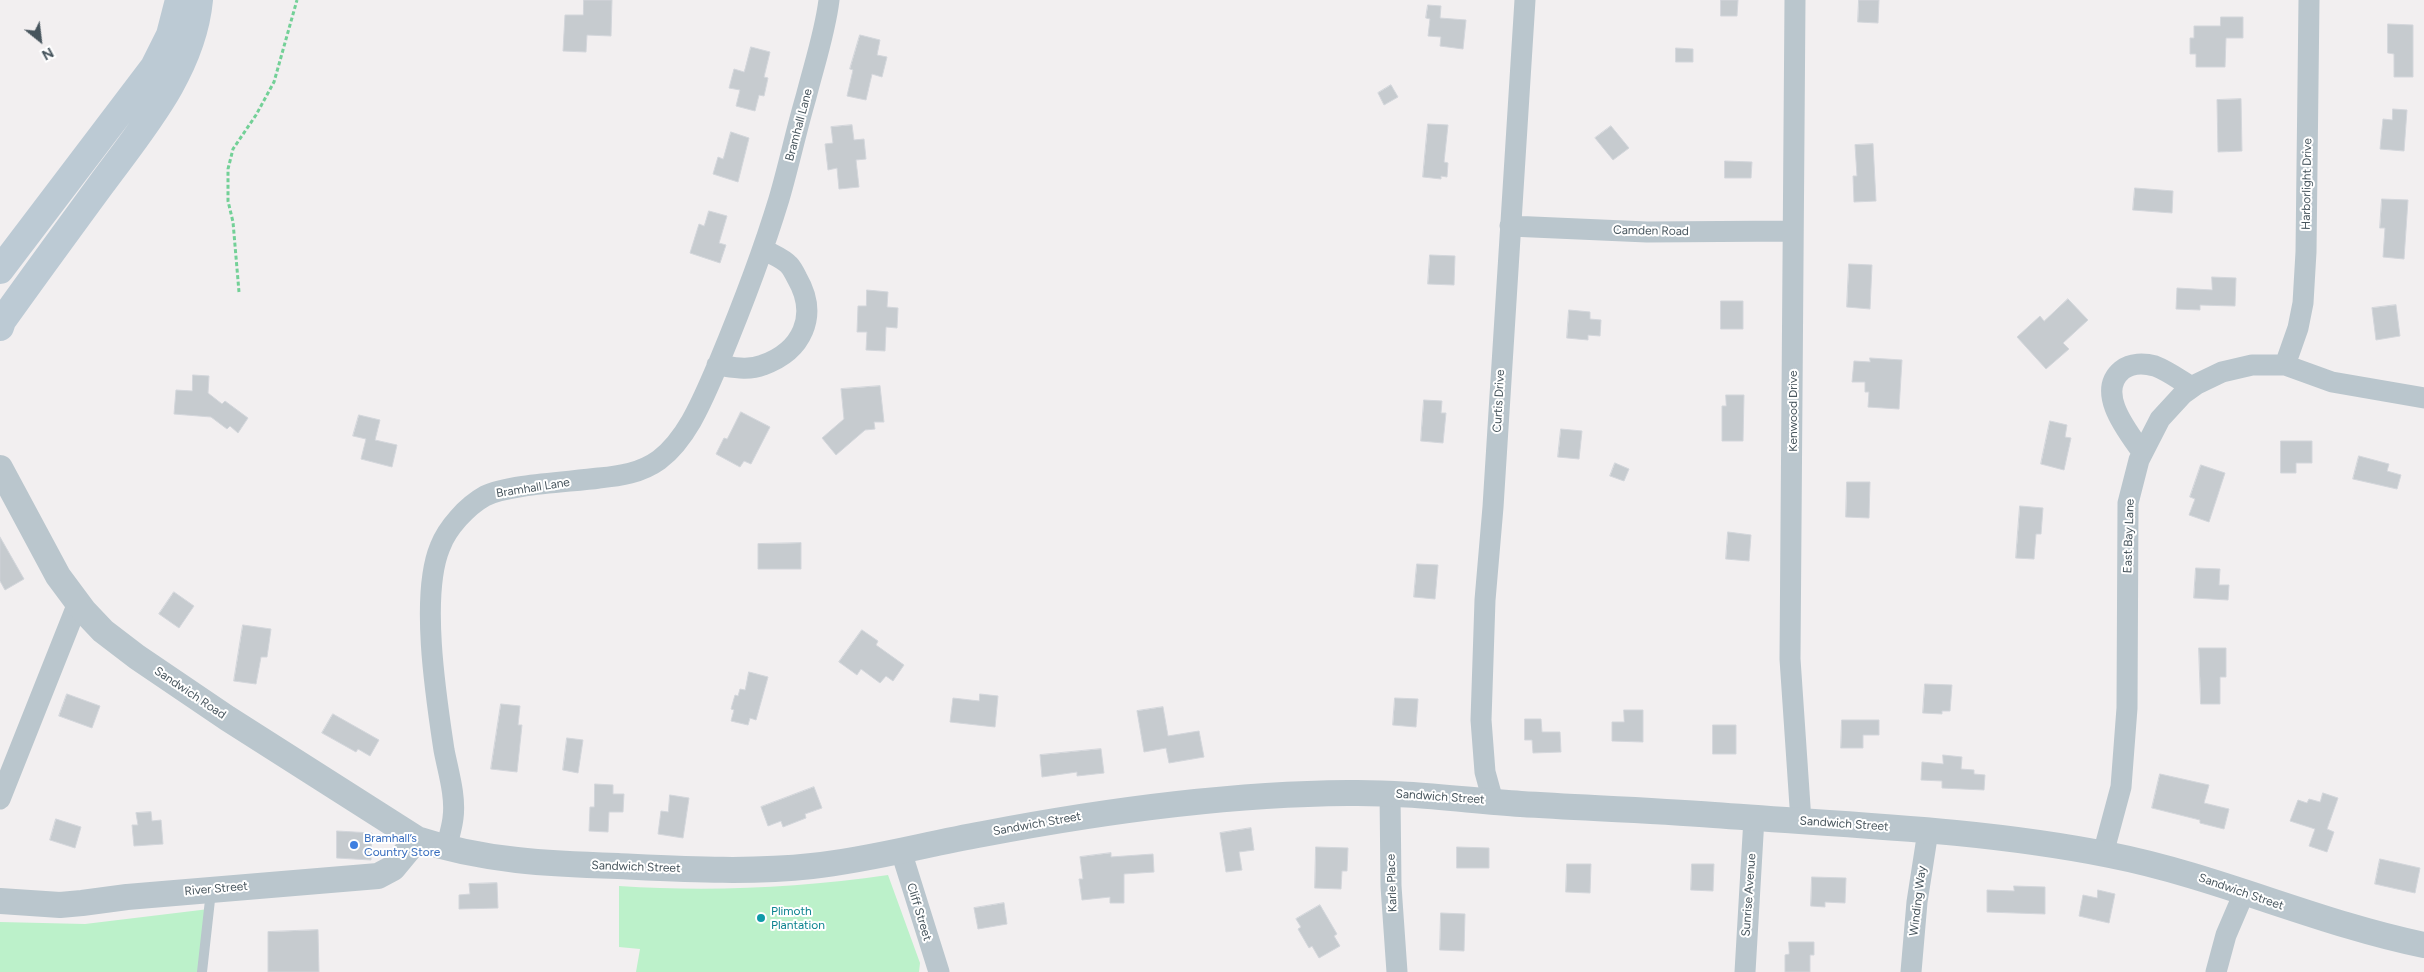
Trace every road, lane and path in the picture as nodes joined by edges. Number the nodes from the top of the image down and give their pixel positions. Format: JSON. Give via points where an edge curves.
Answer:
{"nodes":[{"id":1,"x":179,"y":0,"type":"edge"},
{"id":2,"x":199,"y":0,"type":"edge"},
{"id":3,"x":297,"y":0,"type":"edge"},
{"id":4,"x":829,"y":0,"type":"edge"},
{"id":5,"x":1525,"y":0,"type":"edge"},
{"id":6,"x":1795,"y":0,"type":"edge"},
{"id":7,"x":2309,"y":0,"type":"edge"},
{"id":8,"x":1510,"y":226,"type":"junction"},
{"id":9,"x":1793,"y":230,"type":"junction"},
{"id":10,"x":763,"y":249,"type":"junction"},
{"id":11,"x":0,"y":270,"type":"edge"},
{"id":12,"x":239,"y":292,"type":"dead end"},
{"id":13,"x":0,"y":324,"type":"edge"},
{"id":14,"x":717,"y":365,"type":"junction"},
{"id":15,"x":2285,"y":365,"type":"junction"},
{"id":16,"x":2192,"y":387,"type":"junction"},
{"id":17,"x":2424,"y":398,"type":"edge"},
{"id":18,"x":2142,"y":452,"type":"junction"},
{"id":19,"x":0,"y":468,"type":"edge"},
{"id":20,"x":78,"y":603,"type":"junction"},
{"id":21,"x":1390,"y":793,"type":"junction"},
{"id":22,"x":0,"y":799,"type":"edge"},
{"id":23,"x":1493,"y":800,"type":"junction"},
{"id":24,"x":1754,"y":818,"type":"junction"},
{"id":25,"x":1801,"y":821,"type":"junction"},
{"id":26,"x":1928,"y":831,"type":"junction"},
{"id":27,"x":417,"y":839,"type":"junction"},
{"id":28,"x":447,"y":849,"type":"junction"},
{"id":29,"x":901,"y":851,"type":"junction"},
{"id":30,"x":2103,"y":854,"type":"junction"},
{"id":31,"x":211,"y":890,"type":"junction"},
{"id":32,"x":2244,"y":893,"type":"junction"},
{"id":33,"x":0,"y":901,"type":"edge"},
{"id":34,"x":2424,"y":945,"type":"edge"},
{"id":35,"x":202,"y":972,"type":"edge"},
{"id":36,"x":939,"y":972,"type":"edge"},
{"id":37,"x":1397,"y":972,"type":"edge"},
{"id":38,"x":1745,"y":972,"type":"edge"},
{"id":39,"x":1911,"y":972,"type":"edge"},
{"id":40,"x":2216,"y":972,"type":"edge"}],
"edges":[{"from":1,"to":11,"type":"main road","via":[[170,34],[154,67]]},
{"from":2,"to":13,"type":"main road","via":[[195,26],[163,100]]},
{"from":3,"to":12,"type":"path","via":[[274,82],[233,149],[228,169],[228,202],[233,222]]},
{"from":4,"to":10,"type":"street","name":"Bramhall Lane","via":[[793,149]]},
{"from":5,"to":8,"type":"street","name":"Curtis Drive"},
{"from":6,"to":9,"type":"street","name":"Kenwood Drive"},
{"from":7,"to":15,"type":"street","name":"Harborlight Drive","via":[[2304,286],[2298,328]]},
{"from":8,"to":9,"type":"street","name":"Camden Road","via":[[1648,232]]},
{"from":8,"to":23,"type":"street","name":"Curtis Drive","via":[[1485,600],[1482,702],[1485,772]]},
{"from":9,"to":25,"type":"street","name":"Kenwood Drive","via":[[1790,659]]},
{"from":10,"to":14,"type":"street","name":"Bramhall Lane"},
{"from":10,"to":14,"type":"street","via":[[789,265],[802,288],[808,308],[801,337],[786,355],[761,366],[742,369]]},
{"from":14,"to":28,"type":"street","name":"Bramhall Lane","via":[[700,404],[678,440],[658,460],[637,472],[503,490],[485,496],[454,524],[441,544],[431,585],[431,617],[437,704],[452,797],[453,818]]},
{"from":15,"to":16,"type":"street","name":"East Bay Lane","via":[[2236,368]]},
{"from":15,"to":17,"type":"street","name":"East Bay Lane","via":[[2332,382]]},
{"from":16,"to":18,"type":"street","name":"East Bay Lane","via":[[2160,419]]},
{"from":16,"to":18,"type":"street","via":[[2148,364],[2128,366],[2118,374],[2111,387],[2113,401]]},
{"from":18,"to":30,"type":"street","name":"East Bay Lane","via":[[2128,503],[2128,708],[2121,787]]},
{"from":19,"to":20,"type":"street","name":"Sandwich Road","via":[[47,556]]},
{"from":20,"to":22,"type":"street"},
{"from":20,"to":27,"type":"street","name":"Sandwich Road","via":[[103,631],[137,657],[226,718]]},
{"from":21,"to":23,"type":"street","name":"Sandwich Street"},
{"from":21,"to":29,"type":"street","name":"Sandwich Street","via":[[1280,795],[1143,808],[1014,828]]},
{"from":21,"to":37,"type":"street","name":"Karle Place","via":[[1391,886]]},
{"from":23,"to":24,"type":"street","name":"Sandwich Street"},
{"from":24,"to":25,"type":"street","name":"Sandwich Street"},
{"from":24,"to":38,"type":"street","name":"Sunrise Avenue"},
{"from":25,"to":26,"type":"street","name":"Sandwich Street"},
{"from":26,"to":30,"type":"street","name":"Sandwich Street","via":[[2012,839]]},
{"from":26,"to":39,"type":"street","name":"Winding Way"},
{"from":27,"to":28,"type":"street","name":"Sandwich Road"},
{"from":27,"to":31,"type":"street","name":"River Street","via":[[393,868],[378,876]]},
{"from":28,"to":29,"type":"street","name":"Sandwich Street","via":[[493,858],[562,864],[722,869],[805,867]]},
{"from":29,"to":36,"type":"street","name":"Cliff Street"},
{"from":30,"to":32,"type":"street","name":"Sandwich Street","via":[[2178,872]]},
{"from":31,"to":33,"type":"street","name":"River Street","via":[[60,905]]},
{"from":31,"to":35,"type":"lane"},
{"from":32,"to":34,"type":"street","name":"Sandwich Street","via":[[2341,924]]},
{"from":32,"to":40,"type":"street","via":[[2226,935]]}]}
